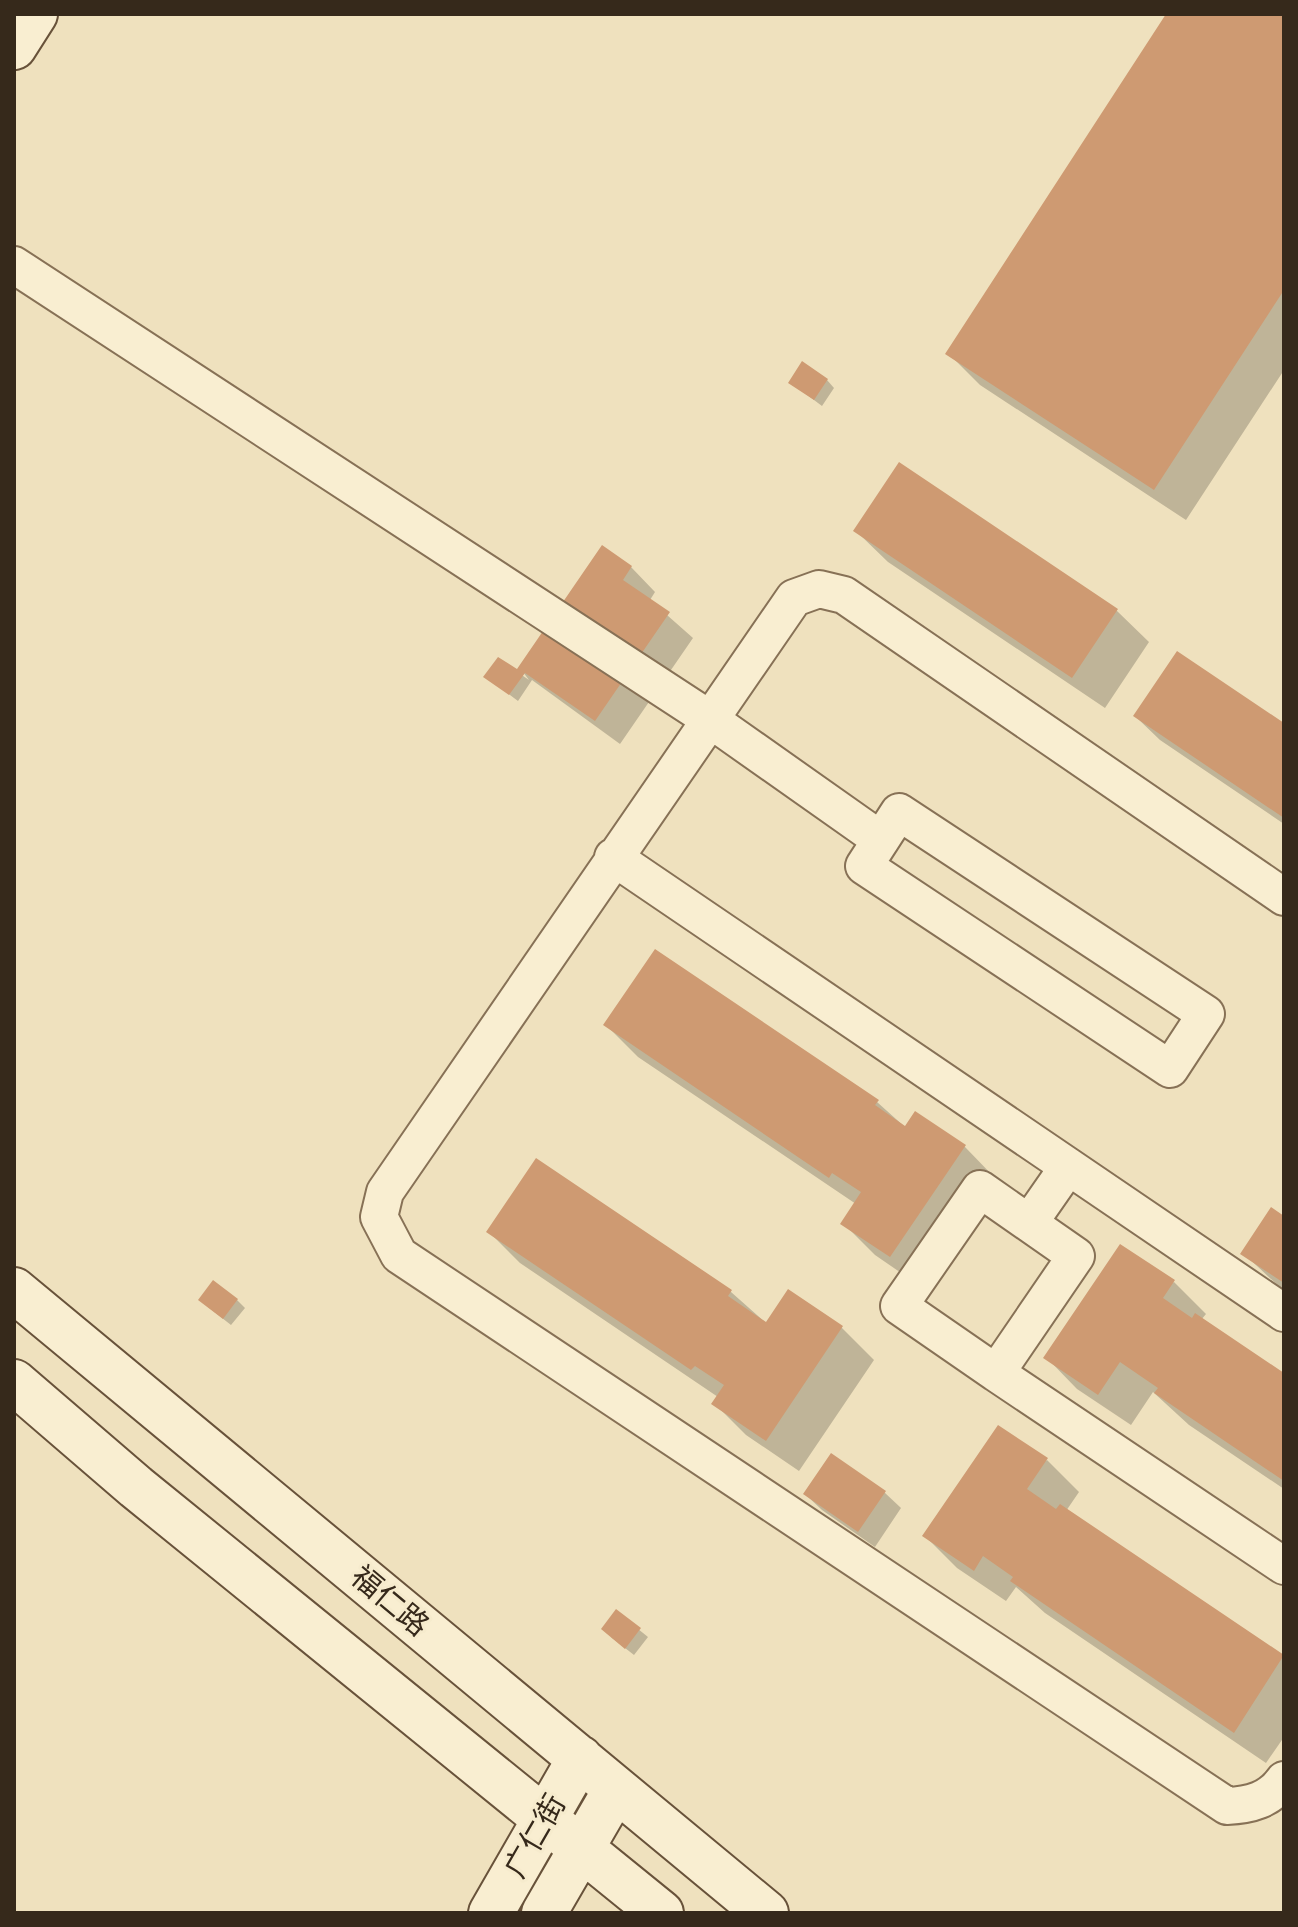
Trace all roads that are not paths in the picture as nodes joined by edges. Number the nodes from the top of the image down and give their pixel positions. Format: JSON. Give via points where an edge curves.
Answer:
{"nodes":[{"id":1,"x":35,"y":14,"type":"edge"},
{"id":2,"x":14,"y":47,"type":"edge"},
{"id":3,"x":14,"y":265,"type":"edge"},
{"id":4,"x":708,"y":718,"type":"junction"},
{"id":5,"x":881,"y":840,"type":"junction"},
{"id":6,"x":613,"y":857,"type":"junction"},
{"id":7,"x":1284,"y":897,"type":"edge"},
{"id":8,"x":1068,"y":1167,"type":"junction"},
{"id":9,"x":1029,"y":1223,"type":"junction"},
{"id":10,"x":14,"y":1290,"type":"edge"},
{"id":11,"x":1284,"y":1313,"type":"edge"},
{"id":12,"x":996,"y":1373,"type":"junction"},
{"id":13,"x":14,"y":1382,"type":"edge"},
{"id":14,"x":1284,"y":1566,"type":"edge"},
{"id":15,"x":580,"y":1758,"type":"junction"},
{"id":16,"x":1284,"y":1780,"type":"edge"},
{"id":17,"x":616,"y":1789,"type":"junction"},
{"id":18,"x":545,"y":1818,"type":"junction"},
{"id":19,"x":582,"y":1849,"type":"junction"},
{"id":20,"x":491,"y":1913,"type":"edge"},
{"id":21,"x":544,"y":1913,"type":"edge"},
{"id":22,"x":661,"y":1913,"type":"edge"},
{"id":23,"x":766,"y":1913,"type":"edge"}],
"edges":[{"from":1,"to":2,"type":"main road"},
{"from":3,"to":4,"type":"street"},
{"from":4,"to":5,"type":"street"},
{"from":4,"to":6,"type":"street"},
{"from":4,"to":7,"type":"street","via":[[794,598],[819,589],[844,595]]},
{"from":5,"to":5,"type":"street","via":[[864,866],[1170,1069],[1206,1014],[899,812]]},
{"from":6,"to":8,"type":"street"},
{"from":6,"to":16,"type":"street","via":[[385,1192],[379,1217],[399,1255],[1227,1806],[1252,1805]]},
{"from":8,"to":9,"type":"street"},
{"from":8,"to":11,"type":"street"},
{"from":9,"to":12,"type":"street","via":[[1076,1256]]},
{"from":9,"to":12,"type":"street","via":[[980,1189],[899,1306]]},
{"from":10,"to":15,"type":"main road","name":"福仁路"},
{"from":12,"to":14,"type":"street"},
{"from":13,"to":18,"type":"main road"},
{"from":15,"to":17,"type":"main road","name":"福仁路"},
{"from":15,"to":18,"type":"main road","name":"广仁街"},
{"from":17,"to":19,"type":"main road","name":"广仁街"},
{"from":17,"to":23,"type":"main road","name":"福仁路"},
{"from":18,"to":19,"type":"main road"},
{"from":18,"to":20,"type":"main road","name":"广仁街"},
{"from":19,"to":21,"type":"main road","name":"广仁街"},
{"from":19,"to":22,"type":"main road"}]}
